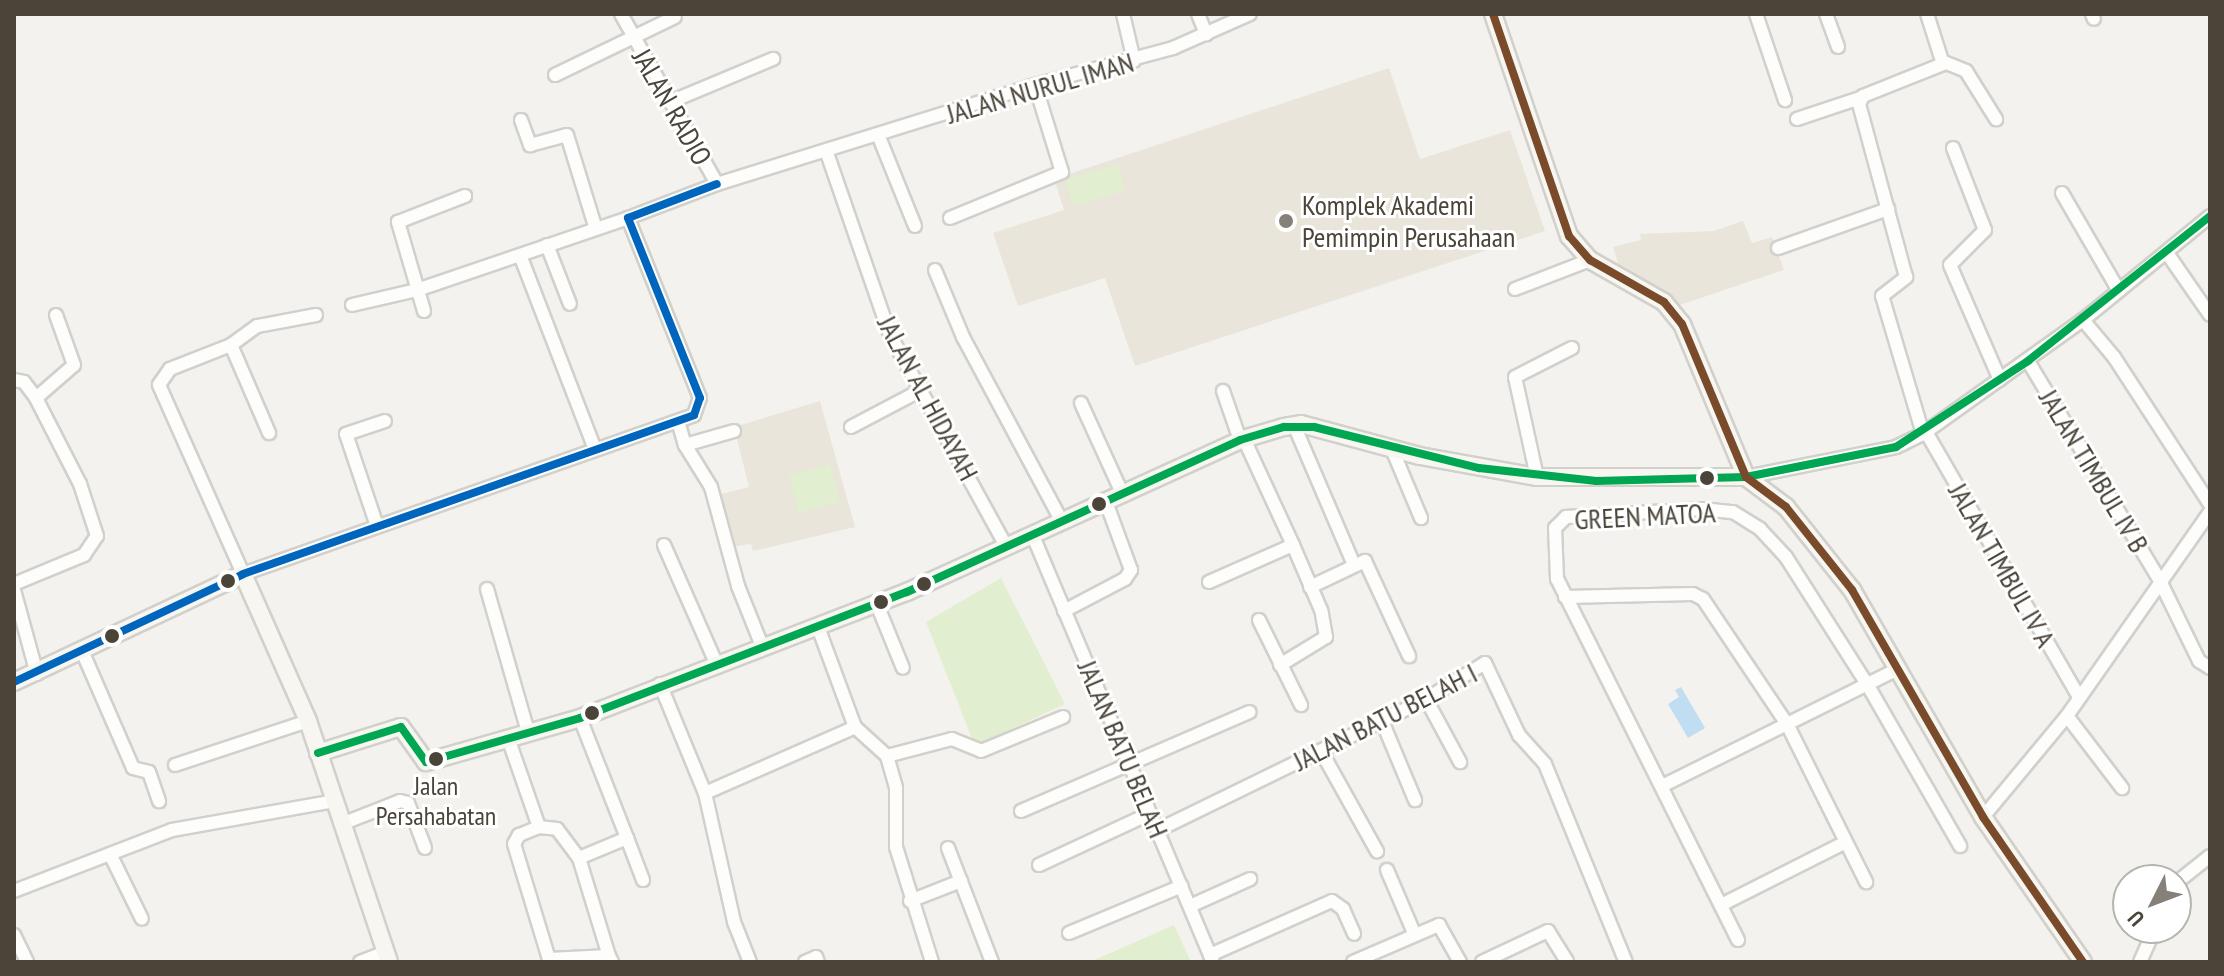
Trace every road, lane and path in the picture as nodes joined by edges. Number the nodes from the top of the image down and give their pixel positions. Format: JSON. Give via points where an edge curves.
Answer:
{"nodes":[{"id":1,"x":621,"y":14,"type":"edge"},
{"id":2,"x":1123,"y":14,"type":"edge"},
{"id":3,"x":1198,"y":14,"type":"edge"},
{"id":4,"x":1250,"y":14,"type":"edge"},
{"id":5,"x":1493,"y":14,"type":"edge"},
{"id":6,"x":1756,"y":14,"type":"edge"},
{"id":7,"x":1826,"y":14,"type":"edge"},
{"id":8,"x":1927,"y":14,"type":"edge"},
{"id":9,"x":675,"y":17,"type":"dead end"},
{"id":10,"x":1206,"y":34,"type":"junction"},
{"id":11,"x":631,"y":35,"type":"junction"},
{"id":12,"x":1838,"y":47,"type":"dead end"},
{"id":13,"x":773,"y":59,"type":"dead end"},
{"id":14,"x":1134,"y":61,"type":"junction"},
{"id":15,"x":1944,"y":62,"type":"junction"},
{"id":16,"x":555,"y":75,"type":"dead end"},
{"id":17,"x":1035,"y":85,"type":"junction"},
{"id":18,"x":1860,"y":98,"type":"junction"},
{"id":19,"x":1785,"y":100,"type":"dead end"},
{"id":20,"x":670,"y":102,"type":"junction"},
{"id":21,"x":1797,"y":119,"type":"dead end"},
{"id":22,"x":1996,"y":119,"type":"dead end"},
{"id":23,"x":521,"y":120,"type":"dead end"},
{"id":24,"x":879,"y":137,"type":"junction"},
{"id":25,"x":1953,"y":148,"type":"dead end"},
{"id":26,"x":827,"y":153,"type":"junction"},
{"id":27,"x":717,"y":184,"type":"junction"},
{"id":28,"x":2062,"y":193,"type":"dead end"},
{"id":29,"x":465,"y":196,"type":"dead end"},
{"id":30,"x":1888,"y":209,"type":"junction"},
{"id":31,"x":2210,"y":216,"type":"edge"},
{"id":32,"x":628,"y":218,"type":"junction"},
{"id":33,"x":950,"y":218,"type":"dead end"},
{"id":34,"x":915,"y":226,"type":"dead end"},
{"id":35,"x":596,"y":229,"type":"junction"},
{"id":36,"x":547,"y":245,"type":"junction"},
{"id":37,"x":1778,"y":248,"type":"dead end"},
{"id":38,"x":2167,"y":253,"type":"junction"},
{"id":39,"x":520,"y":255,"type":"junction"},
{"id":40,"x":1590,"y":260,"type":"junction"},
{"id":41,"x":935,"y":270,"type":"dead end"},
{"id":42,"x":1515,"y":289,"type":"dead end"},
{"id":43,"x":417,"y":290,"type":"junction"},
{"id":44,"x":2119,"y":291,"type":"junction"},
{"id":45,"x":570,"y":304,"type":"dead end"},
{"id":46,"x":352,"y":305,"type":"dead end"},
{"id":47,"x":424,"y":311,"type":"dead end"},
{"id":48,"x":56,"y":315,"type":"dead end"},
{"id":49,"x":316,"y":315,"type":"dead end"},
{"id":50,"x":2210,"y":315,"type":"edge"},
{"id":51,"x":2083,"y":320,"type":"junction"},
{"id":52,"x":231,"y":345,"type":"junction"},
{"id":53,"x":1572,"y":348,"type":"dead end"},
{"id":54,"x":2028,"y":361,"type":"junction"},
{"id":55,"x":14,"y":380,"type":"edge"},
{"id":56,"x":2000,"y":380,"type":"junction"},
{"id":57,"x":923,"y":389,"type":"junction"},
{"id":58,"x":1223,"y":391,"type":"dead end"},
{"id":59,"x":36,"y":398,"type":"junction"},
{"id":60,"x":1081,"y":403,"type":"dead end"},
{"id":61,"x":385,"y":421,"type":"dead end"},
{"id":62,"x":678,"y":421,"type":"junction"},
{"id":63,"x":1294,"y":425,"type":"junction"},
{"id":64,"x":851,"y":427,"type":"dead end"},
{"id":65,"x":734,"y":431,"type":"dead end"},
{"id":66,"x":269,"y":433,"type":"dead end"},
{"id":67,"x":1924,"y":433,"type":"junction"},
{"id":68,"x":1242,"y":440,"type":"junction"},
{"id":69,"x":685,"y":445,"type":"junction"},
{"id":70,"x":594,"y":447,"type":"junction"},
{"id":71,"x":1392,"y":449,"type":"junction"},
{"id":72,"x":1537,"y":477,"type":"junction"},
{"id":73,"x":1746,"y":477,"type":"junction"},
{"id":74,"x":1123,"y":495,"type":"junction"},
{"id":75,"x":1106,"y":502,"type":"junction"},
{"id":76,"x":2210,"y":504,"type":"edge"},
{"id":77,"x":2210,"y":512,"type":"edge"},
{"id":78,"x":1421,"y":518,"type":"dead end"},
{"id":79,"x":1062,"y":522,"type":"junction"},
{"id":80,"x":377,"y":526,"type":"junction"},
{"id":81,"x":1033,"y":536,"type":"junction"},
{"id":82,"x":664,"y":545,"type":"dead end"},
{"id":83,"x":1293,"y":545,"type":"junction"},
{"id":84,"x":1007,"y":548,"type":"junction"},
{"id":85,"x":1354,"y":565,"type":"junction"},
{"id":86,"x":243,"y":574,"type":"junction"},
{"id":87,"x":1557,"y":579,"type":"junction"},
{"id":88,"x":2160,"y":581,"type":"junction"},
{"id":89,"x":1209,"y":582,"type":"dead end"},
{"id":90,"x":14,"y":586,"type":"edge"},
{"id":91,"x":1310,"y":587,"type":"junction"},
{"id":92,"x":487,"y":589,"type":"dead end"},
{"id":93,"x":1565,"y":597,"type":"junction"},
{"id":94,"x":876,"y":602,"type":"junction"},
{"id":95,"x":1064,"y":611,"type":"junction"},
{"id":96,"x":1259,"y":620,"type":"dead end"},
{"id":97,"x":818,"y":627,"type":"junction"},
{"id":98,"x":1581,"y":628,"type":"junction"},
{"id":99,"x":762,"y":646,"type":"junction"},
{"id":100,"x":83,"y":653,"type":"junction"},
{"id":101,"x":1409,"y":656,"type":"dead end"},
{"id":102,"x":716,"y":663,"type":"junction"},
{"id":103,"x":1280,"y":665,"type":"junction"},
{"id":104,"x":903,"y":668,"type":"dead end"},
{"id":105,"x":2210,"y":668,"type":"edge"},
{"id":106,"x":1898,"y":669,"type":"junction"},
{"id":107,"x":37,"y":674,"type":"junction"},
{"id":108,"x":14,"y":682,"type":"edge"},
{"id":109,"x":660,"y":684,"type":"junction"},
{"id":110,"x":1867,"y":684,"type":"junction"},
{"id":111,"x":2079,"y":697,"type":"junction"},
{"id":112,"x":1426,"y":699,"type":"junction"},
{"id":113,"x":1301,"y":705,"type":"dead end"},
{"id":114,"x":1250,"y":712,"type":"dead end"},
{"id":115,"x":2067,"y":716,"type":"junction"},
{"id":116,"x":1063,"y":717,"type":"dead end"},
{"id":117,"x":580,"y":718,"type":"junction"},
{"id":118,"x":308,"y":721,"type":"junction"},
{"id":119,"x":1382,"y":721,"type":"junction"},
{"id":120,"x":1787,"y":724,"type":"junction"},
{"id":121,"x":855,"y":727,"type":"junction"},
{"id":122,"x":528,"y":732,"type":"junction"},
{"id":123,"x":508,"y":738,"type":"junction"},
{"id":124,"x":318,"y":753,"type":"junction"},
{"id":125,"x":887,"y":756,"type":"junction"},
{"id":126,"x":1324,"y":756,"type":"junction"},
{"id":127,"x":1460,"y":762,"type":"dead end"},
{"id":128,"x":1129,"y":763,"type":"junction"},
{"id":129,"x":175,"y":765,"type":"dead end"},
{"id":130,"x":1662,"y":786,"type":"junction"},
{"id":131,"x":2122,"y":788,"type":"dead end"},
{"id":132,"x":705,"y":793,"type":"junction"},
{"id":133,"x":1415,"y":800,"type":"dead end"},
{"id":134,"x":159,"y":801,"type":"dead end"},
{"id":135,"x":335,"y":801,"type":"junction"},
{"id":136,"x":1021,"y":811,"type":"dead end"},
{"id":137,"x":1149,"y":814,"type":"junction"},
{"id":138,"x":1983,"y":817,"type":"junction"},
{"id":139,"x":344,"y":823,"type":"junction"},
{"id":140,"x":539,"y":827,"type":"junction"},
{"id":141,"x":1158,"y":830,"type":"junction"},
{"id":142,"x":627,"y":838,"type":"junction"},
{"id":143,"x":1844,"y":843,"type":"junction"},
{"id":144,"x":1960,"y":846,"type":"dead end"},
{"id":145,"x":425,"y":848,"type":"dead end"},
{"id":146,"x":948,"y":848,"type":"dead end"},
{"id":147,"x":1377,"y":851,"type":"dead end"},
{"id":148,"x":110,"y":854,"type":"junction"},
{"id":149,"x":2210,"y":856,"type":"edge"},
{"id":150,"x":579,"y":858,"type":"junction"},
{"id":151,"x":1039,"y":865,"type":"dead end"},
{"id":152,"x":1387,"y":870,"type":"dead end"},
{"id":153,"x":2192,"y":870,"type":"edge"},
{"id":154,"x":1250,"y":879,"type":"dead end"},
{"id":155,"x":643,"y":880,"type":"dead end"},
{"id":156,"x":961,"y":881,"type":"junction"},
{"id":157,"x":1866,"y":882,"type":"dead end"},
{"id":158,"x":1182,"y":886,"type":"junction"},
{"id":159,"x":14,"y":891,"type":"edge"},
{"id":160,"x":910,"y":901,"type":"junction"},
{"id":161,"x":1721,"y":905,"type":"junction"},
{"id":162,"x":1190,"y":906,"type":"junction"},
{"id":163,"x":142,"y":919,"type":"dead end"},
{"id":164,"x":1069,"y":933,"type":"dead end"},
{"id":165,"x":1414,"y":933,"type":"junction"},
{"id":166,"x":1354,"y":934,"type":"dead end"},
{"id":167,"x":14,"y":935,"type":"edge"},
{"id":168,"x":1738,"y":940,"type":"dead end"},
{"id":169,"x":388,"y":957,"type":"edge"},
{"id":170,"x":1211,"y":958,"type":"edge"},
{"id":171,"x":610,"y":959,"type":"edge"},
{"id":172,"x":928,"y":961,"type":"edge"},
{"id":173,"x":27,"y":962,"type":"edge"},
{"id":174,"x":360,"y":962,"type":"edge"},
{"id":175,"x":750,"y":962,"type":"edge"},
{"id":176,"x":992,"y":962,"type":"edge"},
{"id":177,"x":1353,"y":962,"type":"edge"},
{"id":178,"x":1460,"y":962,"type":"edge"},
{"id":179,"x":1482,"y":962,"type":"edge"},
{"id":180,"x":1567,"y":962,"type":"edge"},
{"id":181,"x":1626,"y":962,"type":"edge"},
{"id":182,"x":2083,"y":962,"type":"edge"}],
"edges":[{"from":1,"to":11,"type":"street","name":"JALAN RADIO"},
{"from":2,"to":14,"type":"street"},
{"from":3,"to":10,"type":"street"},
{"from":4,"to":10,"type":"street","name":"JALAN NURUL IMAN"},
{"from":5,"to":40,"type":"street","via":[[1569,236]]},
{"from":6,"to":19,"type":"street"},
{"from":7,"to":12,"type":"street"},
{"from":8,"to":15,"type":"street"},
{"from":9,"to":11,"type":"street"},
{"from":10,"to":14,"type":"street","name":"JALAN NURUL IMAN"},
{"from":11,"to":16,"type":"street"},
{"from":11,"to":20,"type":"street","name":"JALAN RADIO"},
{"from":13,"to":20,"type":"street"},
{"from":14,"to":17,"type":"street","name":"JALAN NURUL IMAN"},
{"from":15,"to":18,"type":"street"},
{"from":15,"to":22,"type":"street","via":[[1966,71]]},
{"from":17,"to":24,"type":"street","name":"JALAN NURUL IMAN"},
{"from":17,"to":33,"type":"street","via":[[1062,172]]},
{"from":18,"to":21,"type":"street"},
{"from":18,"to":30,"type":"street"},
{"from":20,"to":27,"type":"street","name":"JALAN RADIO"},
{"from":23,"to":35,"type":"street","via":[[530,145],[567,135]]},
{"from":24,"to":26,"type":"street","name":"JALAN NURUL IMAN"},
{"from":24,"to":34,"type":"street"},
{"from":25,"to":56,"type":"street","via":[[1985,230],[1950,265]]},
{"from":26,"to":27,"type":"street","name":"JALAN RADIO"},
{"from":26,"to":57,"type":"street","name":"JALAN AL HIDAYAH","via":[[890,335]]},
{"from":27,"to":32,"type":"street"},
{"from":28,"to":44,"type":"street"},
{"from":29,"to":43,"type":"street","via":[[398,222]]},
{"from":30,"to":37,"type":"street"},
{"from":30,"to":67,"type":"street","name":"JALAN TIMBUL IV A","via":[[1906,277],[1882,296]]},
{"from":31,"to":38,"type":"street"},
{"from":32,"to":35,"type":"street"},
{"from":32,"to":62,"type":"street","via":[[700,398],[698,410]]},
{"from":35,"to":36,"type":"street"},
{"from":36,"to":39,"type":"street"},
{"from":36,"to":45,"type":"street"},
{"from":38,"to":44,"type":"street"},
{"from":38,"to":50,"type":"street"},
{"from":39,"to":43,"type":"street"},
{"from":39,"to":70,"type":"street"},
{"from":40,"to":42,"type":"street"},
{"from":40,"to":73,"type":"street","via":[[1664,302],[1682,324]]},
{"from":41,"to":79,"type":"street","via":[[963,337]]},
{"from":43,"to":46,"type":"street"},
{"from":43,"to":47,"type":"street"},
{"from":44,"to":51,"type":"street"},
{"from":48,"to":59,"type":"street","via":[[74,365]]},
{"from":49,"to":52,"type":"street","via":[[257,326]]},
{"from":51,"to":54,"type":"street"},
{"from":51,"to":76,"type":"street","via":[[2114,357]]},
{"from":52,"to":66,"type":"street"},
{"from":52,"to":86,"type":"street","via":[[170,369],[159,385]]},
{"from":53,"to":72,"type":"street","via":[[1515,377]]},
{"from":54,"to":56,"type":"street"},
{"from":54,"to":88,"type":"street","name":"JALAN TIMBUL IV B"},
{"from":55,"to":59,"type":"street","via":[[24,382]]},
{"from":56,"to":67,"type":"street"},
{"from":57,"to":64,"type":"street"},
{"from":57,"to":84,"type":"street","name":"JALAN AL HIDAYAH"},
{"from":58,"to":68,"type":"street"},
{"from":59,"to":90,"type":"street","via":[[80,484],[97,536],[84,555]]},
{"from":60,"to":74,"type":"street"},
{"from":61,"to":80,"type":"street","via":[[346,434]]},
{"from":62,"to":69,"type":"street"},
{"from":62,"to":70,"type":"street"},
{"from":63,"to":68,"type":"street"},
{"from":63,"to":71,"type":"street"},
{"from":63,"to":85,"type":"street"},
{"from":65,"to":69,"type":"street"},
{"from":67,"to":73,"type":"street","via":[[1896,447]]},
{"from":67,"to":111,"type":"street","name":"JALAN TIMBUL IV A"},
{"from":68,"to":74,"type":"street"},
{"from":68,"to":83,"type":"street"},
{"from":69,"to":99,"type":"street","via":[[711,487],[738,586]]},
{"from":70,"to":80,"type":"street"},
{"from":71,"to":72,"type":"street"},
{"from":71,"to":78,"type":"street"},
{"from":72,"to":73,"type":"street"},
{"from":73,"to":106,"type":"street","via":[[1810,533],[1852,590]]},
{"from":74,"to":75,"type":"street"},
{"from":75,"to":79,"type":"street"},
{"from":75,"to":95,"type":"street","via":[[1131,570],[1125,579]]},
{"from":77,"to":88,"type":"street"},
{"from":79,"to":81,"type":"street"},
{"from":80,"to":86,"type":"street"},
{"from":81,"to":84,"type":"street"},
{"from":81,"to":95,"type":"street","name":"JALAN BATU BELAH"},
{"from":82,"to":102,"type":"street"},
{"from":83,"to":89,"type":"street"},
{"from":83,"to":91,"type":"street"},
{"from":84,"to":94,"type":"street"},
{"from":85,"to":91,"type":"street"},
{"from":85,"to":101,"type":"street","via":[[1367,563]]},
{"from":86,"to":100,"type":"street"},
{"from":86,"to":118,"type":"street"},
{"from":87,"to":93,"type":"street","name":"GREEN MATOA"},
{"from":87,"to":98,"type":"street","via":[[1552,589],[1572,626]]},
{"from":87,"to":110,"type":"street","name":"GREEN MATOA","via":[[1555,528],[1566,517],[1733,512],[1760,529],[1786,557]]},
{"from":88,"to":105,"type":"street","name":"JALAN TIMBUL IV B","via":[[2199,661]]},
{"from":88,"to":111,"type":"street"},
{"from":90,"to":107,"type":"street"},
{"from":91,"to":103,"type":"street","via":[[1326,637]]},
{"from":92,"to":122,"type":"street"},
{"from":93,"to":98,"type":"street","name":"GREEN MATOA"},
{"from":93,"to":120,"type":"street","via":[[1698,596]]},
{"from":94,"to":97,"type":"street"},
{"from":94,"to":104,"type":"street"},
{"from":95,"to":128,"type":"street","name":"JALAN BATU BELAH"},
{"from":96,"to":103,"type":"street"},
{"from":97,"to":99,"type":"street"},
{"from":97,"to":121,"type":"street"},
{"from":98,"to":130,"type":"street","name":"GREEN MATOA"},
{"from":99,"to":102,"type":"street"},
{"from":100,"to":107,"type":"street"},
{"from":100,"to":134,"type":"street","via":[[133,768],[149,772]]},
{"from":102,"to":109,"type":"street"},
{"from":103,"to":113,"type":"street"},
{"from":106,"to":110,"type":"street"},
{"from":106,"to":138,"type":"street"},
{"from":107,"to":108,"type":"street"},
{"from":109,"to":117,"type":"street"},
{"from":109,"to":132,"type":"street"},
{"from":110,"to":120,"type":"street"},
{"from":110,"to":144,"type":"street","name":"GREEN MATOA"},
{"from":111,"to":115,"type":"street"},
{"from":112,"to":119,"type":"street","name":"JALAN BATU BELAH I"},
{"from":112,"to":127,"type":"street"},
{"from":112,"to":181,"type":"street","name":"JALAN BATU BELAH I","via":[[1485,663],[1519,735],[1545,764]]},
{"from":114,"to":128,"type":"street"},
{"from":115,"to":131,"type":"street"},
{"from":115,"to":138,"type":"street"},
{"from":116,"to":125,"type":"street","via":[[981,751],[952,739]]},
{"from":117,"to":122,"type":"street"},
{"from":117,"to":142,"type":"street"},
{"from":118,"to":124,"type":"street"},
{"from":118,"to":129,"type":"street"},
{"from":119,"to":126,"type":"street","name":"JALAN BATU BELAH I"},
{"from":119,"to":133,"type":"street"},
{"from":120,"to":130,"type":"street"},
{"from":120,"to":143,"type":"street"},
{"from":121,"to":125,"type":"street"},
{"from":121,"to":132,"type":"street"},
{"from":122,"to":123,"type":"street"},
{"from":123,"to":124,"type":"street","via":[[426,762],[401,727]]},
{"from":123,"to":140,"type":"street"},
{"from":124,"to":135,"type":"street"},
{"from":125,"to":160,"type":"street","via":[[896,788],[892,829]]},
{"from":126,"to":141,"type":"street","name":"JALAN BATU BELAH I"},
{"from":126,"to":147,"type":"street"},
{"from":128,"to":136,"type":"street"},
{"from":128,"to":137,"type":"street","name":"JALAN BATU BELAH"},
{"from":130,"to":161,"type":"street","name":"GREEN MATOA"},
{"from":132,"to":175,"type":"street","via":[[734,922]]},
{"from":135,"to":139,"type":"street"},
{"from":135,"to":148,"type":"street","via":[[172,830]]},
{"from":137,"to":141,"type":"street","name":"JALAN BATU BELAH"},
{"from":137,"to":151,"type":"street"},
{"from":138,"to":182,"type":"street"},
{"from":139,"to":145,"type":"street","via":[[400,801],[408,803]]},
{"from":139,"to":169,"type":"street"},
{"from":140,"to":150,"type":"street","via":[[557,829]]},
{"from":140,"to":171,"type":"street","via":[[519,835],[514,844],[549,959]]},
{"from":141,"to":158,"type":"street","name":"JALAN BATU BELAH"},
{"from":142,"to":150,"type":"street"},
{"from":142,"to":155,"type":"street"},
{"from":143,"to":157,"type":"street"},
{"from":143,"to":161,"type":"street"},
{"from":146,"to":156,"type":"street"},
{"from":148,"to":159,"type":"street"},
{"from":148,"to":163,"type":"street"},
{"from":149,"to":153,"type":"street"},
{"from":150,"to":171,"type":"street"},
{"from":152,"to":165,"type":"street"},
{"from":154,"to":162,"type":"street"},
{"from":156,"to":160,"type":"street"},
{"from":156,"to":176,"type":"street"},
{"from":158,"to":162,"type":"street","name":"JALAN BATU BELAH"},
{"from":158,"to":164,"type":"street"},
{"from":160,"to":172,"type":"street"},
{"from":161,"to":168,"type":"street","name":"GREEN MATOA"},
{"from":162,"to":170,"type":"street","name":"JALAN BATU BELAH"},
{"from":165,"to":177,"type":"street"},
{"from":165,"to":178,"type":"street","via":[[1442,927]]},
{"from":166,"to":170,"type":"street","via":[[1343,909],[1332,901]]},
{"from":167,"to":173,"type":"street"},
{"from":169,"to":174,"type":"street"},
{"from":179,"to":180,"type":"street","via":[[1548,931]]}]}
